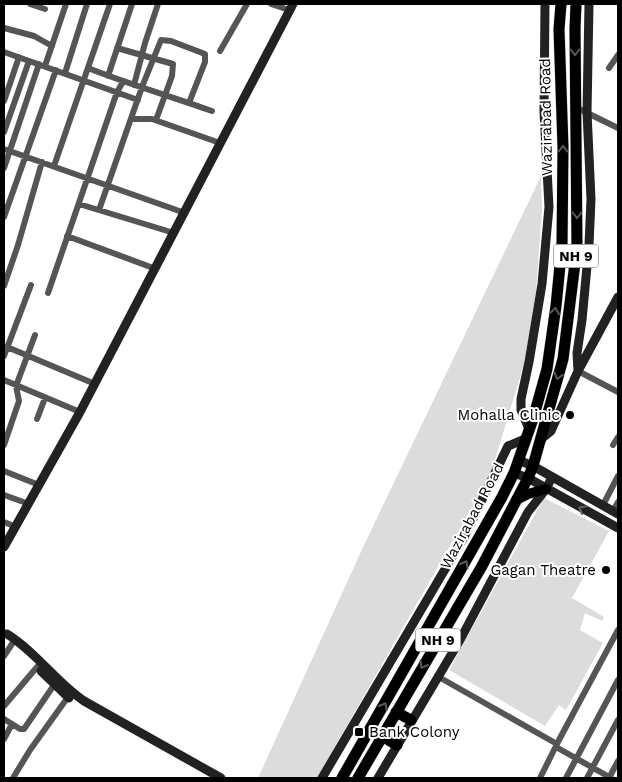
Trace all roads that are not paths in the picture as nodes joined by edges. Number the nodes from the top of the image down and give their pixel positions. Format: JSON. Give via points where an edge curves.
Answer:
{"nodes":[{"id":1,"x":30,"y":4,"type":"edge"},
{"id":2,"x":66,"y":4,"type":"edge"},
{"id":3,"x":88,"y":4,"type":"edge"},
{"id":4,"x":110,"y":4,"type":"edge"},
{"id":5,"x":132,"y":4,"type":"edge"},
{"id":6,"x":158,"y":4,"type":"edge"},
{"id":7,"x":247,"y":4,"type":"edge"},
{"id":8,"x":271,"y":4,"type":"edge"},
{"id":9,"x":545,"y":4,"type":"edge"},
{"id":10,"x":561,"y":4,"type":"edge"},
{"id":11,"x":576,"y":4,"type":"edge"},
{"id":12,"x":589,"y":4,"type":"edge"},
{"id":13,"x":291,"y":7,"type":"edge"},
{"id":14,"x":45,"y":9,"type":"dead end"},
{"id":15,"x":4,"y":28,"type":"edge"},
{"id":16,"x":52,"y":46,"type":"junction"},
{"id":17,"x":117,"y":48,"type":"junction"},
{"id":18,"x":220,"y":51,"type":"dead end"},
{"id":19,"x":4,"y":52,"type":"edge"},
{"id":20,"x":142,"y":54,"type":"junction"},
{"id":21,"x":618,"y":54,"type":"edge"},
{"id":22,"x":20,"y":57,"type":"junction"},
{"id":23,"x":153,"y":58,"type":"junction"},
{"id":24,"x":29,"y":61,"type":"junction"},
{"id":25,"x":42,"y":65,"type":"junction"},
{"id":26,"x":88,"y":68,"type":"junction"},
{"id":27,"x":609,"y":68,"type":"dead end"},
{"id":28,"x":56,"y":70,"type":"junction"},
{"id":29,"x":65,"y":73,"type":"junction"},
{"id":30,"x":108,"y":76,"type":"junction"},
{"id":31,"x":84,"y":80,"type":"junction"},
{"id":32,"x":123,"y":82,"type":"junction"},
{"id":33,"x":134,"y":85,"type":"junction"},
{"id":34,"x":142,"y":87,"type":"junction"},
{"id":35,"x":117,"y":92,"type":"junction"},
{"id":36,"x":165,"y":95,"type":"junction"},
{"id":37,"x":138,"y":100,"type":"junction"},
{"id":38,"x":4,"y":102,"type":"edge"},
{"id":39,"x":189,"y":103,"type":"junction"},
{"id":40,"x":576,"y":107,"type":"junction"},
{"id":41,"x":212,"y":110,"type":"dead end"},
{"id":42,"x":587,"y":112,"type":"junction"},
{"id":43,"x":132,"y":119,"type":"junction"},
{"id":44,"x":156,"y":120,"type":"junction"},
{"id":45,"x":618,"y":128,"type":"edge"},
{"id":46,"x":4,"y":132,"type":"edge"},
{"id":47,"x":220,"y":143,"type":"junction"},
{"id":48,"x":7,"y":150,"type":"edge"},
{"id":49,"x":25,"y":156,"type":"junction"},
{"id":50,"x":42,"y":162,"type":"junction"},
{"id":51,"x":54,"y":166,"type":"junction"},
{"id":52,"x":4,"y":168,"type":"edge"},
{"id":53,"x":86,"y":178,"type":"junction"},
{"id":54,"x":109,"y":185,"type":"junction"},
{"id":55,"x":79,"y":204,"type":"junction"},
{"id":56,"x":99,"y":210,"type":"junction"},
{"id":57,"x":185,"y":213,"type":"junction"},
{"id":58,"x":4,"y":217,"type":"edge"},
{"id":59,"x":174,"y":233,"type":"junction"},
{"id":60,"x":67,"y":236,"type":"junction"},
{"id":61,"x":156,"y":269,"type":"junction"},
{"id":62,"x":31,"y":285,"type":"dead end"},
{"id":63,"x":4,"y":286,"type":"edge"},
{"id":64,"x":48,"y":293,"type":"dead end"},
{"id":65,"x":618,"y":297,"type":"edge"},
{"id":66,"x":35,"y":335,"type":"dead end"},
{"id":67,"x":7,"y":348,"type":"junction"},
{"id":68,"x":4,"y":356,"type":"edge"},
{"id":69,"x":28,"y":356,"type":"junction"},
{"id":70,"x":578,"y":371,"type":"junction"},
{"id":71,"x":4,"y":380,"type":"edge"},
{"id":72,"x":95,"y":384,"type":"junction"},
{"id":73,"x":16,"y":386,"type":"junction"},
{"id":74,"x":618,"y":392,"type":"edge"},
{"id":75,"x":45,"y":398,"type":"junction"},
{"id":76,"x":80,"y":412,"type":"junction"},
{"id":77,"x":38,"y":419,"type":"dead end"},
{"id":78,"x":527,"y":434,"type":"junction"},
{"id":79,"x":618,"y":437,"type":"edge"},
{"id":80,"x":540,"y":440,"type":"junction"},
{"id":81,"x":4,"y":445,"type":"edge"},
{"id":82,"x":613,"y":445,"type":"dead end"},
{"id":83,"x":518,"y":460,"type":"junction"},
{"id":84,"x":533,"y":466,"type":"junction"},
{"id":85,"x":4,"y":471,"type":"edge"},
{"id":86,"x":514,"y":473,"type":"junction"},
{"id":87,"x":618,"y":476,"type":"edge"},
{"id":88,"x":552,"y":477,"type":"junction"},
{"id":89,"x":528,"y":478,"type":"junction"},
{"id":90,"x":39,"y":485,"type":"junction"},
{"id":91,"x":546,"y":488,"type":"junction"},
{"id":92,"x":4,"y":495,"type":"edge"},
{"id":93,"x":516,"y":500,"type":"junction"},
{"id":94,"x":618,"y":502,"type":"edge"},
{"id":95,"x":29,"y":504,"type":"junction"},
{"id":96,"x":603,"y":505,"type":"junction"},
{"id":97,"x":615,"y":512,"type":"edge"},
{"id":98,"x":4,"y":522,"type":"edge"},
{"id":99,"x":16,"y":528,"type":"junction"},
{"id":100,"x":618,"y":528,"type":"edge"},
{"id":101,"x":4,"y":545,"type":"edge"},
{"id":102,"x":618,"y":630,"type":"edge"},
{"id":103,"x":5,"y":632,"type":"edge"},
{"id":104,"x":12,"y":644,"type":"junction"},
{"id":105,"x":4,"y":656,"type":"edge"},
{"id":106,"x":36,"y":667,"type":"junction"},
{"id":107,"x":437,"y":676,"type":"junction"},
{"id":108,"x":618,"y":680,"type":"edge"},
{"id":109,"x":54,"y":684,"type":"junction"},
{"id":110,"x":68,"y":698,"type":"junction"},
{"id":111,"x":4,"y":706,"type":"edge"},
{"id":112,"x":396,"y":712,"type":"junction"},
{"id":113,"x":104,"y":716,"type":"junction"},
{"id":114,"x":4,"y":719,"type":"edge"},
{"id":115,"x":412,"y":720,"type":"junction"},
{"id":116,"x":618,"y":720,"type":"edge"},
{"id":117,"x":12,"y":724,"type":"junction"},
{"id":118,"x":382,"y":736,"type":"junction"},
{"id":119,"x":4,"y":739,"type":"edge"},
{"id":120,"x":397,"y":745,"type":"junction"},
{"id":121,"x":556,"y":746,"type":"junction"},
{"id":122,"x":577,"y":759,"type":"junction"},
{"id":123,"x":618,"y":762,"type":"edge"},
{"id":124,"x":593,"y":768,"type":"junction"},
{"id":125,"x":13,"y":778,"type":"edge"},
{"id":126,"x":212,"y":778,"type":"edge"},
{"id":127,"x":221,"y":778,"type":"edge"},
{"id":128,"x":322,"y":778,"type":"edge"},
{"id":129,"x":342,"y":778,"type":"edge"},
{"id":130,"x":358,"y":778,"type":"edge"},
{"id":131,"x":378,"y":778,"type":"edge"},
{"id":132,"x":540,"y":778,"type":"edge"},
{"id":133,"x":566,"y":778,"type":"edge"},
{"id":134,"x":587,"y":778,"type":"edge"},
{"id":135,"x":610,"y":778,"type":"edge"}],
"edges":[{"from":1,"to":14,"type":"street"},
{"from":2,"to":16,"type":"street"},
{"from":3,"to":29,"type":"street"},
{"from":4,"to":26,"type":"street"},
{"from":5,"to":17,"type":"street"},
{"from":6,"to":20,"type":"street"},
{"from":7,"to":18,"type":"street"},
{"from":8,"to":13,"type":"street"},
{"from":9,"to":78,"type":"street","via":[[544,112],[549,206],[542,284],[521,399]]},
{"from":78,"to":10,"type":"highway","name":"Wazirabad Road","number":"NH 9","one_way":true,"via":[[547,369],[562,245]]},
{"from":11,"to":40,"type":"highway","name":"Wazirabad Road","number":"NH 9","one_way":true},
{"from":12,"to":42,"type":"street"},
{"from":13,"to":47,"type":"street"},
{"from":15,"to":16,"type":"street","via":[[34,36]]},
{"from":16,"to":25,"type":"street"},
{"from":17,"to":20,"type":"street"},
{"from":17,"to":30,"type":"street"},
{"from":19,"to":22,"type":"street"},
{"from":20,"to":23,"type":"street"},
{"from":20,"to":33,"type":"street"},
{"from":21,"to":27,"type":"street"},
{"from":22,"to":24,"type":"street"},
{"from":22,"to":38,"type":"street"},
{"from":23,"to":34,"type":"street"},
{"from":23,"to":36,"type":"street","via":[[173,64]]},
{"from":23,"to":39,"type":"street","via":[[159,42],[164,40],[205,54]]},
{"from":24,"to":25,"type":"street"},
{"from":24,"to":46,"type":"street"},
{"from":25,"to":28,"type":"street"},
{"from":25,"to":48,"type":"street"},
{"from":26,"to":30,"type":"street"},
{"from":26,"to":31,"type":"street"},
{"from":28,"to":29,"type":"street"},
{"from":28,"to":49,"type":"street"},
{"from":29,"to":31,"type":"street"},
{"from":30,"to":32,"type":"street"},
{"from":31,"to":35,"type":"street"},
{"from":31,"to":51,"type":"street"},
{"from":32,"to":33,"type":"street"},
{"from":32,"to":35,"type":"street"},
{"from":33,"to":34,"type":"street"},
{"from":34,"to":36,"type":"street"},
{"from":34,"to":37,"type":"street"},
{"from":35,"to":37,"type":"street"},
{"from":35,"to":53,"type":"street"},
{"from":36,"to":39,"type":"street"},
{"from":36,"to":44,"type":"street"},
{"from":37,"to":43,"type":"street"},
{"from":39,"to":41,"type":"street"},
{"from":40,"to":42,"type":"street"},
{"from":40,"to":80,"type":"highway","name":"Wazirabad Road","number":"NH 9","one_way":true,"via":[[577,247],[563,359]]},
{"from":42,"to":45,"type":"street"},
{"from":42,"to":70,"type":"street","via":[[590,208]]},
{"from":43,"to":44,"type":"street"},
{"from":43,"to":54,"type":"street"},
{"from":44,"to":47,"type":"street"},
{"from":47,"to":57,"type":"street"},
{"from":48,"to":49,"type":"street"},
{"from":48,"to":52,"type":"street"},
{"from":49,"to":50,"type":"street"},
{"from":49,"to":58,"type":"street"},
{"from":50,"to":51,"type":"street"},
{"from":50,"to":63,"type":"street"},
{"from":51,"to":53,"type":"street"},
{"from":53,"to":54,"type":"street"},
{"from":53,"to":55,"type":"street"},
{"from":54,"to":56,"type":"street"},
{"from":54,"to":57,"type":"street"},
{"from":55,"to":56,"type":"street"},
{"from":55,"to":60,"type":"street"},
{"from":56,"to":59,"type":"street"},
{"from":57,"to":59,"type":"street"},
{"from":59,"to":61,"type":"street"},
{"from":60,"to":61,"type":"street"},
{"from":60,"to":64,"type":"street"},
{"from":61,"to":72,"type":"street"},
{"from":62,"to":67,"type":"street"},
{"from":65,"to":70,"type":"street"},
{"from":66,"to":69,"type":"street"},
{"from":67,"to":68,"type":"street"},
{"from":67,"to":69,"type":"street"},
{"from":69,"to":72,"type":"street"},
{"from":69,"to":73,"type":"street"},
{"from":70,"to":74,"type":"street"},
{"from":70,"to":80,"type":"street","via":[[551,431]]},
{"from":71,"to":73,"type":"street"},
{"from":72,"to":76,"type":"street"},
{"from":73,"to":75,"type":"street"},
{"from":73,"to":81,"type":"street","via":[[19,401]]},
{"from":75,"to":76,"type":"street"},
{"from":75,"to":77,"type":"street"},
{"from":76,"to":90,"type":"street"},
{"from":78,"to":83,"type":"highway","name":"Wazirabad Road","number":"NH 9"},
{"from":78,"to":128,"type":"street","via":[[508,446],[464,538]]},
{"from":79,"to":82,"type":"street"},
{"from":80,"to":84,"type":"highway","name":"Wazirabad Road","number":"NH 9"},
{"from":83,"to":84,"type":"street"},
{"from":83,"to":86,"type":"highway","name":"Wazirabad Road","number":"NH 9"},
{"from":84,"to":88,"type":"street"},
{"from":84,"to":89,"type":"highway","name":"Wazirabad Road","number":"NH 9"},
{"from":85,"to":90,"type":"street"},
{"from":86,"to":89,"type":"street"},
{"from":129,"to":86,"type":"highway","name":"Wazirabad Road","number":"NH 9","one_way":true},
{"from":87,"to":96,"type":"street"},
{"from":88,"to":91,"type":"street"},
{"from":88,"to":96,"type":"street"},
{"from":89,"to":91,"type":"street"},
{"from":89,"to":93,"type":"highway","name":"Wazirabad Road","number":"NH 9"},
{"from":90,"to":95,"type":"street"},
{"from":91,"to":93,"type":"main road"},
{"from":100,"to":91,"type":"street","one_way":true},
{"from":91,"to":107,"type":"street","via":[[528,512],[460,640]]},
{"from":92,"to":95,"type":"street"},
{"from":93,"to":112,"type":"highway","name":"Wazirabad Road","number":"NH 9","one_way":true,"via":[[482,566]]},
{"from":94,"to":97,"type":"street"},
{"from":95,"to":99,"type":"street"},
{"from":96,"to":97,"type":"street"},
{"from":98,"to":99,"type":"street"},
{"from":99,"to":101,"type":"street"},
{"from":102,"to":121,"type":"street"},
{"from":103,"to":104,"type":"street"},
{"from":103,"to":113,"type":"street","via":[[71,692]]},
{"from":104,"to":105,"type":"street"},
{"from":104,"to":106,"type":"street"},
{"from":106,"to":109,"type":"street"},
{"from":106,"to":111,"type":"street"},
{"from":107,"to":115,"type":"street"},
{"from":107,"to":121,"type":"street"},
{"from":108,"to":122,"type":"street"},
{"from":109,"to":110,"type":"street"},
{"from":109,"to":117,"type":"street","via":[[24,729]]},
{"from":110,"to":113,"type":"street"},
{"from":110,"to":125,"type":"street"},
{"from":112,"to":115,"type":"highway"},
{"from":112,"to":118,"type":"highway","name":"Wazirabad Road","number":"NH 9"},
{"from":113,"to":126,"type":"street"},
{"from":113,"to":127,"type":"street"},
{"from":114,"to":117,"type":"street"},
{"from":115,"to":120,"type":"street"},
{"from":116,"to":124,"type":"street"},
{"from":117,"to":119,"type":"street"},
{"from":118,"to":120,"type":"highway"},
{"from":118,"to":130,"type":"highway","name":"Wazirabad Road","number":"NH 9"},
{"from":120,"to":131,"type":"street"},
{"from":121,"to":122,"type":"street"},
{"from":121,"to":132,"type":"street"},
{"from":122,"to":124,"type":"street"},
{"from":122,"to":133,"type":"street"},
{"from":123,"to":135,"type":"street"},
{"from":124,"to":134,"type":"street"},
{"from":124,"to":135,"type":"street"}]}
